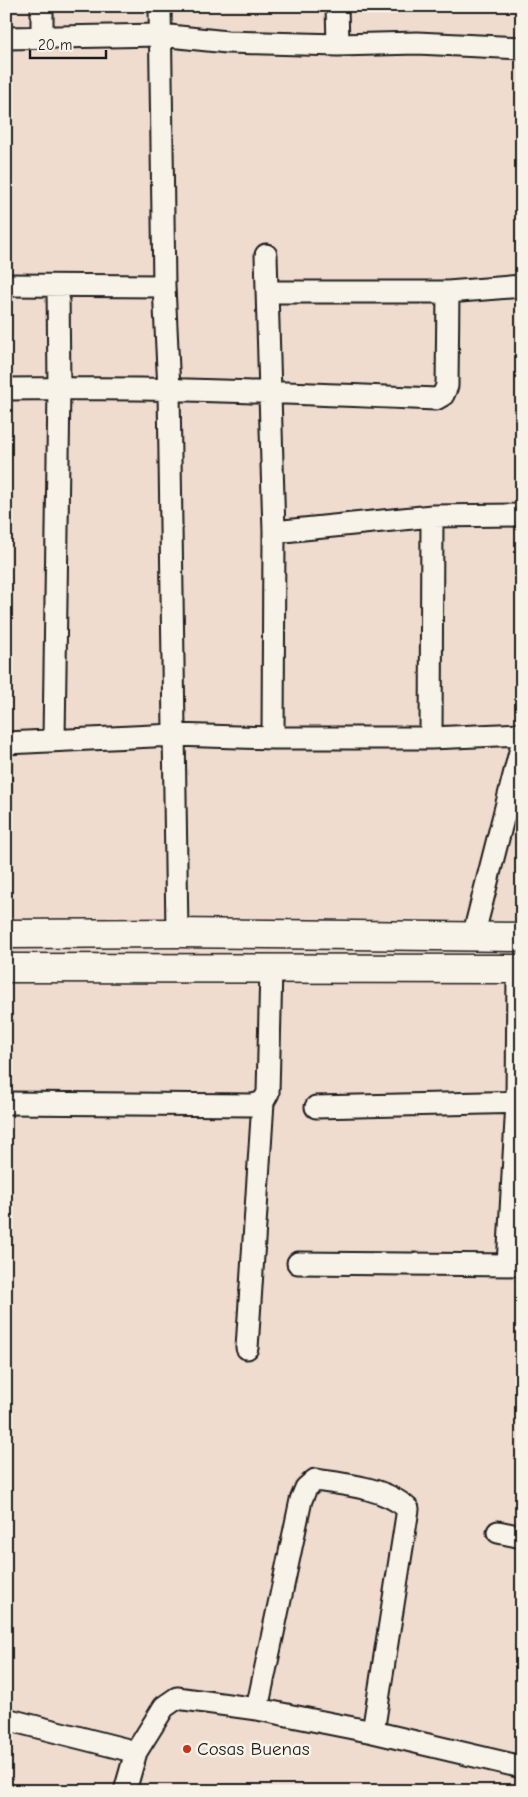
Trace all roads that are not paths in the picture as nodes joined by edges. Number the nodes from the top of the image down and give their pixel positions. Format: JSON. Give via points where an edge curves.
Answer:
{"nodes":[{"id":1,"x":42,"y":6,"type":"edge"},
{"id":2,"x":160,"y":6,"type":"edge"},
{"id":3,"x":337,"y":6,"type":"edge"},
{"id":4,"x":160,"y":36,"type":"junction"},
{"id":5,"x":42,"y":37,"type":"junction"},
{"id":6,"x":6,"y":38,"type":"edge"},
{"id":7,"x":338,"y":45,"type":"junction"},
{"id":8,"x":522,"y":48,"type":"edge"},
{"id":9,"x":266,"y":255,"type":"dead end"},
{"id":10,"x":6,"y":285,"type":"edge"},
{"id":11,"x":58,"y":286,"type":"junction"},
{"id":12,"x":164,"y":286,"type":"junction"},
{"id":13,"x":522,"y":286,"type":"edge"},
{"id":14,"x":268,"y":292,"type":"junction"},
{"id":15,"x":448,"y":292,"type":"junction"},
{"id":16,"x":59,"y":388,"type":"junction"},
{"id":17,"x":6,"y":389,"type":"edge"},
{"id":18,"x":169,"y":390,"type":"junction"},
{"id":19,"x":270,"y":392,"type":"junction"},
{"id":20,"x":522,"y":515,"type":"edge"},
{"id":21,"x":432,"y":516,"type":"junction"},
{"id":22,"x":274,"y":532,"type":"junction"},
{"id":23,"x":522,"y":734,"type":"edge"},
{"id":24,"x":174,"y":735,"type":"junction"},
{"id":25,"x":273,"y":738,"type":"junction"},
{"id":26,"x":431,"y":738,"type":"junction"},
{"id":27,"x":54,"y":740,"type":"junction"},
{"id":28,"x":6,"y":742,"type":"edge"},
{"id":29,"x":522,"y":744,"type":"edge"},
{"id":30,"x":177,"y":933,"type":"junction"},
{"id":31,"x":6,"y":934,"type":"edge"},
{"id":32,"x":472,"y":937,"type":"junction"},
{"id":33,"x":522,"y":937,"type":"edge"},
{"id":34,"x":6,"y":968,"type":"edge"},
{"id":35,"x":271,"y":968,"type":"junction"},
{"id":36,"x":520,"y":969,"type":"edge"},
{"id":37,"x":264,"y":1102,"type":"junction"},
{"id":38,"x":519,"y":1102,"type":"edge"},
{"id":39,"x":6,"y":1103,"type":"edge"},
{"id":40,"x":316,"y":1107,"type":"dead end"},
{"id":41,"x":298,"y":1263,"type":"dead end"},
{"id":42,"x":515,"y":1265,"type":"edge"},
{"id":43,"x":247,"y":1348,"type":"dead end"},
{"id":44,"x":498,"y":1532,"type":"dead end"},
{"id":45,"x":522,"y":1537,"type":"edge"},
{"id":46,"x":257,"y":1708,"type":"junction"},
{"id":47,"x":6,"y":1719,"type":"edge"},
{"id":48,"x":373,"y":1732,"type":"junction"},
{"id":49,"x":136,"y":1752,"type":"junction"},
{"id":50,"x":522,"y":1767,"type":"edge"},
{"id":51,"x":125,"y":1791,"type":"edge"}],
"edges":[{"from":1,"to":5,"type":"street"},
{"from":2,"to":4,"type":"street"},
{"from":3,"to":7,"type":"street"},
{"from":4,"to":5,"type":"street"},
{"from":4,"to":7,"type":"street","via":[[227,42]]},
{"from":4,"to":12,"type":"street"},
{"from":5,"to":6,"type":"street"},
{"from":7,"to":8,"type":"street","via":[[416,42]]},
{"from":9,"to":14,"type":"street"},
{"from":10,"to":11,"type":"street"},
{"from":11,"to":12,"type":"street"},
{"from":11,"to":16,"type":"street"},
{"from":12,"to":18,"type":"street"},
{"from":13,"to":15,"type":"street"},
{"from":14,"to":15,"type":"street"},
{"from":14,"to":19,"type":"street"},
{"from":15,"to":19,"type":"street","via":[[447,386],[443,395],[436,398]]},
{"from":16,"to":17,"type":"street"},
{"from":16,"to":18,"type":"street"},
{"from":16,"to":27,"type":"street"},
{"from":18,"to":19,"type":"street"},
{"from":18,"to":24,"type":"street"},
{"from":19,"to":22,"type":"street"},
{"from":20,"to":21,"type":"street"},
{"from":21,"to":22,"type":"street"},
{"from":21,"to":26,"type":"street"},
{"from":22,"to":25,"type":"street"},
{"from":23,"to":26,"type":"street"},
{"from":24,"to":25,"type":"street"},
{"from":24,"to":27,"type":"street"},
{"from":24,"to":30,"type":"street"},
{"from":25,"to":26,"type":"street"},
{"from":27,"to":28,"type":"street"},
{"from":29,"to":32,"type":"street"},
{"from":30,"to":31,"type":"main road"},
{"from":30,"to":32,"type":"main road"},
{"from":32,"to":33,"type":"main road"},
{"from":34,"to":35,"type":"main road"},
{"from":35,"to":36,"type":"main road"},
{"from":35,"to":37,"type":"street","via":[[268,1093]]},
{"from":36,"to":38,"type":"street"},
{"from":37,"to":39,"type":"street","via":[[253,1105]]},
{"from":37,"to":43,"type":"street"},
{"from":38,"to":40,"type":"street"},
{"from":38,"to":42,"type":"street"},
{"from":41,"to":42,"type":"street"},
{"from":44,"to":45,"type":"street"},
{"from":46,"to":48,"type":"street"},
{"from":46,"to":48,"type":"street","via":[[306,1488],[315,1480],[358,1486],[399,1500],[408,1509]]},
{"from":46,"to":49,"type":"street","via":[[177,1698],[164,1707]]},
{"from":47,"to":49,"type":"street"},
{"from":48,"to":50,"type":"street"},
{"from":49,"to":51,"type":"street"}]}
